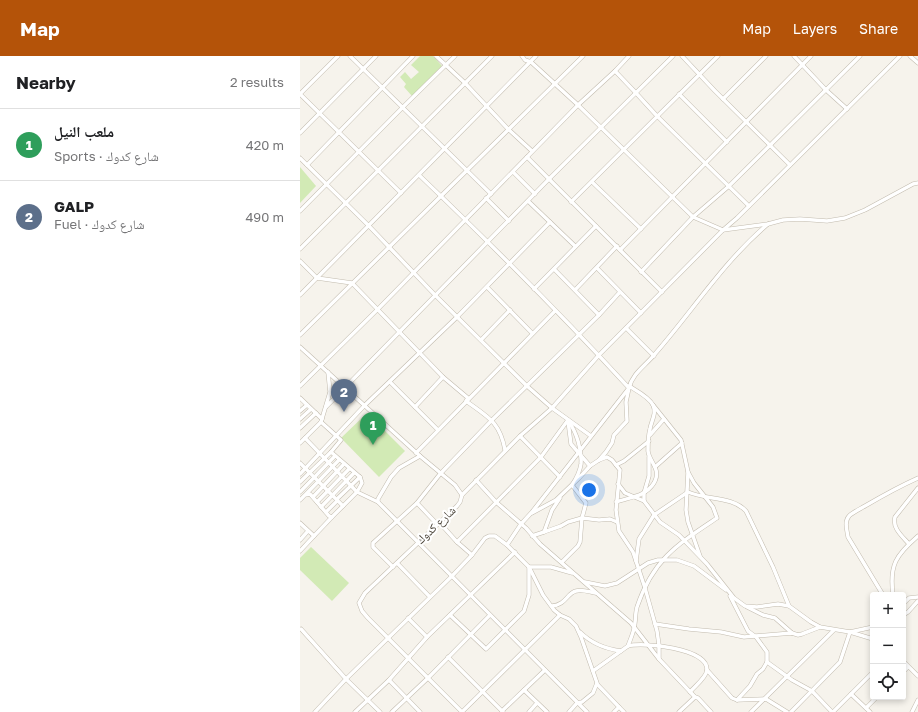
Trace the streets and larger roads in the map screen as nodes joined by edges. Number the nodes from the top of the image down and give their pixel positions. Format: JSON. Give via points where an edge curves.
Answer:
{"nodes":[{"id":1,"x":338,"y":56,"type":"edge"},
{"id":2,"x":350,"y":56,"type":"edge"},
{"id":3,"x":376,"y":56,"type":"edge"},
{"id":4,"x":413,"y":56,"type":"edge"},
{"id":5,"x":436,"y":56,"type":"edge"},
{"id":6,"x":454,"y":56,"type":"edge"},
{"id":7,"x":492,"y":56,"type":"edge"},
{"id":8,"x":522,"y":56,"type":"edge"},
{"id":9,"x":536,"y":56,"type":"edge"},
{"id":10,"x":583,"y":56,"type":"edge"},
{"id":11,"x":629,"y":56,"type":"edge"},
{"id":12,"x":673,"y":56,"type":"edge"},
{"id":13,"x":682,"y":56,"type":"edge"},
{"id":14,"x":718,"y":56,"type":"edge"},
{"id":15,"x":766,"y":56,"type":"edge"},
{"id":16,"x":794,"y":56,"type":"edge"},
{"id":17,"x":811,"y":56,"type":"edge"},
{"id":18,"x":860,"y":56,"type":"edge"},
{"id":19,"x":900,"y":56,"type":"edge"},
{"id":20,"x":910,"y":56,"type":"edge"},
{"id":21,"x":531,"y":62,"type":"junction"},
{"id":22,"x":918,"y":63,"type":"edge"},
{"id":23,"x":445,"y":65,"type":"junction"},
{"id":24,"x":802,"y":65,"type":"junction"},
{"id":25,"x":364,"y":69,"type":"junction"},
{"id":26,"x":615,"y":72,"type":"junction"},
{"id":27,"x":699,"y":75,"type":"junction"},
{"id":28,"x":465,"y":83,"type":"junction"},
{"id":29,"x":555,"y":84,"type":"junction"},
{"id":30,"x":383,"y":87,"type":"junction"},
{"id":31,"x":826,"y":90,"type":"junction"},
{"id":32,"x":636,"y":92,"type":"junction"},
{"id":33,"x":300,"y":94,"type":"edge"},
{"id":34,"x":678,"y":94,"type":"junction"},
{"id":35,"x":723,"y":99,"type":"junction"},
{"id":36,"x":487,"y":105,"type":"junction"},
{"id":37,"x":578,"y":105,"type":"junction"},
{"id":38,"x":403,"y":107,"type":"junction"},
{"id":39,"x":847,"y":109,"type":"junction"},
{"id":40,"x":320,"y":113,"type":"junction"},
{"id":41,"x":657,"y":116,"type":"junction"},
{"id":42,"x":746,"y":121,"type":"junction"},
{"id":43,"x":422,"y":127,"type":"junction"},
{"id":44,"x":601,"y":127,"type":"junction"},
{"id":45,"x":508,"y":129,"type":"junction"},
{"id":46,"x":339,"y":132,"type":"junction"},
{"id":47,"x":300,"y":133,"type":"edge"},
{"id":48,"x":727,"y":142,"type":"junction"},
{"id":49,"x":771,"y":145,"type":"junction"},
{"id":50,"x":445,"y":149,"type":"junction"},
{"id":51,"x":623,"y":149,"type":"junction"},
{"id":52,"x":532,"y":151,"type":"junction"},
{"id":53,"x":359,"y":152,"type":"junction"},
{"id":54,"x":527,"y":157,"type":"junction"},
{"id":55,"x":300,"y":158,"type":"edge"},
{"id":56,"x":307,"y":164,"type":"junction"},
{"id":57,"x":706,"y":164,"type":"junction"},
{"id":58,"x":790,"y":165,"type":"junction"},
{"id":59,"x":467,"y":169,"type":"junction"},
{"id":60,"x":378,"y":170,"type":"junction"},
{"id":61,"x":513,"y":172,"type":"junction"},
{"id":62,"x":419,"y":175,"type":"junction"},
{"id":63,"x":549,"y":179,"type":"junction"},
{"id":64,"x":592,"y":182,"type":"junction"},
{"id":65,"x":918,"y":183,"type":"edge"},
{"id":66,"x":326,"y":184,"type":"junction"},
{"id":67,"x":729,"y":186,"type":"junction"},
{"id":68,"x":401,"y":193,"type":"junction"},
{"id":69,"x":491,"y":194,"type":"junction"},
{"id":70,"x":535,"y":194,"type":"junction"},
{"id":71,"x":441,"y":196,"type":"junction"},
{"id":72,"x":672,"y":197,"type":"junction"},
{"id":73,"x":486,"y":198,"type":"junction"},
{"id":74,"x":528,"y":201,"type":"junction"},
{"id":75,"x":345,"y":202,"type":"junction"},
{"id":76,"x":571,"y":202,"type":"junction"},
{"id":77,"x":749,"y":206,"type":"junction"},
{"id":78,"x":300,"y":211,"type":"edge"},
{"id":79,"x":693,"y":217,"type":"junction"},
{"id":80,"x":465,"y":220,"type":"junction"},
{"id":81,"x":509,"y":221,"type":"junction"},
{"id":82,"x":550,"y":222,"type":"junction"},
{"id":83,"x":768,"y":224,"type":"junction"},
{"id":84,"x":369,"y":226,"type":"junction"},
{"id":85,"x":596,"y":226,"type":"junction"},
{"id":86,"x":641,"y":229,"type":"junction"},
{"id":87,"x":723,"y":230,"type":"junction"},
{"id":88,"x":487,"y":242,"type":"junction"},
{"id":89,"x":389,"y":246,"type":"junction"},
{"id":90,"x":575,"y":246,"type":"junction"},
{"id":91,"x":616,"y":246,"type":"junction"},
{"id":92,"x":300,"y":248,"type":"edge"},
{"id":93,"x":620,"y":250,"type":"junction"},
{"id":94,"x":300,"y":261,"type":"edge"},
{"id":95,"x":509,"y":264,"type":"junction"},
{"id":96,"x":597,"y":268,"type":"junction"},
{"id":97,"x":554,"y":269,"type":"junction"},
{"id":98,"x":414,"y":272,"type":"junction"},
{"id":99,"x":641,"y":272,"type":"junction"},
{"id":100,"x":317,"y":278,"type":"junction"},
{"id":101,"x":352,"y":283,"type":"junction"},
{"id":102,"x":487,"y":287,"type":"junction"},
{"id":103,"x":534,"y":289,"type":"junction"},
{"id":104,"x":575,"y":290,"type":"junction"},
{"id":105,"x":620,"y":292,"type":"junction"},
{"id":106,"x":662,"y":292,"type":"junction"},
{"id":107,"x":300,"y":295,"type":"edge"},
{"id":108,"x":435,"y":295,"type":"junction"},
{"id":109,"x":378,"y":309,"type":"junction"},
{"id":110,"x":510,"y":310,"type":"junction"},
{"id":111,"x":555,"y":311,"type":"junction"},
{"id":112,"x":641,"y":313,"type":"junction"},
{"id":113,"x":599,"y":315,"type":"junction"},
{"id":114,"x":457,"y":317,"type":"junction"},
{"id":115,"x":626,"y":328,"type":"junction"},
{"id":116,"x":399,"y":332,"type":"junction"},
{"id":117,"x":532,"y":333,"type":"junction"},
{"id":118,"x":300,"y":335,"type":"edge"},
{"id":119,"x":579,"y":335,"type":"junction"},
{"id":120,"x":481,"y":340,"type":"junction"},
{"id":121,"x":300,"y":347,"type":"edge"},
{"id":122,"x":420,"y":353,"type":"junction"},
{"id":123,"x":599,"y":355,"type":"junction"},
{"id":124,"x":654,"y":356,"type":"junction"},
{"id":125,"x":504,"y":362,"type":"junction"},
{"id":126,"x":321,"y":366,"type":"junction"},
{"id":127,"x":328,"y":372,"type":"junction"},
{"id":128,"x":443,"y":377,"type":"junction"},
{"id":129,"x":390,"y":382,"type":"junction"},
{"id":130,"x":300,"y":386,"type":"edge"},
{"id":131,"x":527,"y":386,"type":"junction"},
{"id":132,"x":344,"y":387,"type":"junction"},
{"id":133,"x":629,"y":387,"type":"junction"},
{"id":134,"x":301,"y":400,"type":"edge"},
{"id":135,"x":466,"y":401,"type":"junction"},
{"id":136,"x":307,"y":405,"type":"junction"},
{"id":137,"x":653,"y":405,"type":"junction"},
{"id":138,"x":365,"y":406,"type":"junction"},
{"id":139,"x":326,"y":407,"type":"junction"},
{"id":140,"x":415,"y":407,"type":"junction"},
{"id":141,"x":552,"y":408,"type":"junction"},
{"id":142,"x":311,"y":409,"type":"junction"},
{"id":143,"x":300,"y":411,"type":"edge"},
{"id":144,"x":316,"y":413,"type":"junction"},
{"id":145,"x":300,"y":419,"type":"edge"},
{"id":146,"x":664,"y":419,"type":"junction"},
{"id":147,"x":492,"y":420,"type":"junction"},
{"id":148,"x":568,"y":420,"type":"junction"},
{"id":149,"x":322,"y":421,"type":"junction"},
{"id":150,"x":300,"y":428,"type":"edge"},
{"id":151,"x":438,"y":430,"type":"junction"},
{"id":152,"x":300,"y":436,"type":"edge"},
{"id":153,"x":336,"y":436,"type":"junction"},
{"id":154,"x":520,"y":436,"type":"junction"},
{"id":155,"x":591,"y":436,"type":"junction"},
{"id":156,"x":649,"y":438,"type":"junction"},
{"id":157,"x":304,"y":439,"type":"junction"},
{"id":158,"x":300,"y":443,"type":"edge"},
{"id":159,"x":682,"y":443,"type":"junction"},
{"id":160,"x":505,"y":450,"type":"junction"},
{"id":161,"x":331,"y":452,"type":"junction"},
{"id":162,"x":320,"y":453,"type":"junction"},
{"id":163,"x":416,"y":453,"type":"junction"},
{"id":164,"x":579,"y":454,"type":"junction"},
{"id":165,"x":649,"y":454,"type":"junction"},
{"id":166,"x":335,"y":456,"type":"junction"},
{"id":167,"x":420,"y":456,"type":"junction"},
{"id":168,"x":541,"y":457,"type":"junction"},
{"id":169,"x":324,"y":458,"type":"junction"},
{"id":170,"x":339,"y":460,"type":"junction"},
{"id":171,"x":598,"y":460,"type":"junction"},
{"id":172,"x":300,"y":463,"type":"edge"},
{"id":173,"x":329,"y":463,"type":"junction"},
{"id":174,"x":344,"y":464,"type":"junction"},
{"id":175,"x":616,"y":465,"type":"junction"},
{"id":176,"x":333,"y":466,"type":"junction"},
{"id":177,"x":590,"y":466,"type":"junction"},
{"id":178,"x":655,"y":467,"type":"junction"},
{"id":179,"x":305,"y":468,"type":"junction"},
{"id":180,"x":349,"y":469,"type":"junction"},
{"id":181,"x":337,"y":472,"type":"junction"},
{"id":182,"x":354,"y":472,"type":"junction"},
{"id":183,"x":688,"y":472,"type":"junction"},
{"id":184,"x":309,"y":473,"type":"junction"},
{"id":185,"x":300,"y":474,"type":"edge"},
{"id":186,"x":440,"y":474,"type":"junction"},
{"id":187,"x":560,"y":476,"type":"junction"},
{"id":188,"x":314,"y":477,"type":"junction"},
{"id":189,"x":342,"y":477,"type":"junction"},
{"id":190,"x":360,"y":477,"type":"junction"},
{"id":191,"x":918,"y":478,"type":"edge"},
{"id":192,"x":476,"y":480,"type":"junction"},
{"id":193,"x":346,"y":481,"type":"junction"},
{"id":194,"x":300,"y":482,"type":"edge"},
{"id":195,"x":318,"y":482,"type":"junction"},
{"id":196,"x":618,"y":484,"type":"junction"},
{"id":197,"x":572,"y":485,"type":"junction"},
{"id":198,"x":351,"y":486,"type":"junction"},
{"id":199,"x":323,"y":487,"type":"junction"},
{"id":200,"x":918,"y":488,"type":"edge"},
{"id":201,"x":328,"y":491,"type":"junction"},
{"id":202,"x":566,"y":491,"type":"junction"},
{"id":203,"x":300,"y":492,"type":"edge"},
{"id":204,"x":357,"y":492,"type":"junction"},
{"id":205,"x":688,"y":492,"type":"junction"},
{"id":206,"x":644,"y":493,"type":"junction"},
{"id":207,"x":305,"y":495,"type":"junction"},
{"id":208,"x":331,"y":495,"type":"junction"},
{"id":209,"x":462,"y":495,"type":"junction"},
{"id":210,"x":313,"y":497,"type":"junction"},
{"id":211,"x":705,"y":497,"type":"junction"},
{"id":212,"x":635,"y":498,"type":"junction"},
{"id":213,"x":300,"y":500,"type":"edge"},
{"id":214,"x":337,"y":501,"type":"junction"},
{"id":215,"x":644,"y":501,"type":"junction"},
{"id":216,"x":317,"y":502,"type":"junction"},
{"id":217,"x":378,"y":502,"type":"junction"},
{"id":218,"x":496,"y":502,"type":"junction"},
{"id":219,"x":616,"y":502,"type":"junction"},
{"id":220,"x":416,"y":503,"type":"junction"},
{"id":221,"x":343,"y":506,"type":"junction"},
{"id":222,"x":321,"y":507,"type":"junction"},
{"id":223,"x":326,"y":512,"type":"junction"},
{"id":224,"x":531,"y":513,"type":"junction"},
{"id":225,"x":654,"y":515,"type":"junction"},
{"id":226,"x":332,"y":517,"type":"junction"},
{"id":227,"x":582,"y":518,"type":"junction"},
{"id":228,"x":395,"y":521,"type":"junction"},
{"id":229,"x":617,"y":522,"type":"junction"},
{"id":230,"x":300,"y":523,"type":"edge"},
{"id":231,"x":438,"y":523,"type":"junction"},
{"id":232,"x":521,"y":524,"type":"junction"},
{"id":233,"x":308,"y":531,"type":"junction"},
{"id":234,"x":544,"y":532,"type":"junction"},
{"id":235,"x":692,"y":534,"type":"junction"},
{"id":236,"x":314,"y":536,"type":"junction"},
{"id":237,"x":532,"y":536,"type":"junction"},
{"id":238,"x":918,"y":536,"type":"edge"},
{"id":239,"x":301,"y":538,"type":"edge"},
{"id":240,"x":684,"y":540,"type":"junction"},
{"id":241,"x":418,"y":542,"type":"junction"},
{"id":242,"x":456,"y":542,"type":"junction"},
{"id":243,"x":909,"y":544,"type":"junction"},
{"id":244,"x":507,"y":545,"type":"junction"},
{"id":245,"x":304,"y":546,"type":"junction"},
{"id":246,"x":300,"y":550,"type":"edge"},
{"id":247,"x":515,"y":552,"type":"junction"},
{"id":248,"x":472,"y":555,"type":"junction"},
{"id":249,"x":701,"y":557,"type":"junction"},
{"id":250,"x":662,"y":560,"type":"junction"},
{"id":251,"x":562,"y":562,"type":"junction"},
{"id":252,"x":636,"y":562,"type":"junction"},
{"id":253,"x":397,"y":563,"type":"junction"},
{"id":254,"x":393,"y":567,"type":"junction"},
{"id":255,"x":529,"y":567,"type":"junction"},
{"id":256,"x":638,"y":568,"type":"junction"},
{"id":257,"x":577,"y":575,"type":"junction"},
{"id":258,"x":452,"y":576,"type":"junction"},
{"id":259,"x":584,"y":581,"type":"junction"},
{"id":260,"x":645,"y":588,"type":"junction"},
{"id":261,"x":728,"y":591,"type":"junction"},
{"id":262,"x":881,"y":592,"type":"edge"},
{"id":263,"x":893,"y":592,"type":"edge"},
{"id":264,"x":597,"y":593,"type":"junction"},
{"id":265,"x":470,"y":595,"type":"junction"},
{"id":266,"x":430,"y":597,"type":"junction"},
{"id":267,"x":918,"y":597,"type":"edge"},
{"id":268,"x":906,"y":601,"type":"edge"},
{"id":269,"x":918,"y":601,"type":"edge"},
{"id":270,"x":552,"y":606,"type":"junction"},
{"id":271,"x":745,"y":606,"type":"junction"},
{"id":272,"x":789,"y":606,"type":"junction"},
{"id":273,"x":906,"y":613,"type":"edge"},
{"id":274,"x":450,"y":614,"type":"junction"},
{"id":275,"x":490,"y":615,"type":"junction"},
{"id":276,"x":560,"y":615,"type":"junction"},
{"id":277,"x":408,"y":618,"type":"junction"},
{"id":278,"x":655,"y":624,"type":"junction"},
{"id":279,"x":576,"y":626,"type":"junction"},
{"id":280,"x":635,"y":627,"type":"junction"},
{"id":281,"x":820,"y":627,"type":"junction"},
{"id":282,"x":870,"y":628,"type":"edge"},
{"id":283,"x":300,"y":629,"type":"edge"},
{"id":284,"x":506,"y":630,"type":"junction"},
{"id":285,"x":834,"y":630,"type":"junction"},
{"id":286,"x":850,"y":632,"type":"junction"},
{"id":287,"x":470,"y":634,"type":"junction"},
{"id":288,"x":792,"y":634,"type":"junction"},
{"id":289,"x":427,"y":637,"type":"junction"},
{"id":290,"x":756,"y":637,"type":"junction"},
{"id":291,"x":388,"y":638,"type":"junction"},
{"id":292,"x":870,"y":638,"type":"edge"},
{"id":293,"x":647,"y":644,"type":"junction"},
{"id":294,"x":659,"y":645,"type":"junction"},
{"id":295,"x":628,"y":646,"type":"junction"},
{"id":296,"x":525,"y":650,"type":"junction"},
{"id":297,"x":621,"y":652,"type":"junction"},
{"id":298,"x":448,"y":657,"type":"junction"},
{"id":299,"x":408,"y":659,"type":"junction"},
{"id":300,"x":658,"y":660,"type":"junction"},
{"id":301,"x":767,"y":662,"type":"junction"},
{"id":302,"x":906,"y":664,"type":"edge"},
{"id":303,"x":908,"y":667,"type":"joint"},
{"id":304,"x":545,"y":670,"type":"junction"},
{"id":305,"x":707,"y":670,"type":"junction"},
{"id":306,"x":593,"y":671,"type":"junction"},
{"id":307,"x":870,"y":675,"type":"edge"},
{"id":308,"x":918,"y":676,"type":"edge"},
{"id":309,"x":787,"y":677,"type":"junction"},
{"id":310,"x":428,"y":678,"type":"junction"},
{"id":311,"x":346,"y":679,"type":"junction"},
{"id":312,"x":389,"y":680,"type":"junction"},
{"id":313,"x":597,"y":684,"type":"junction"},
{"id":314,"x":524,"y":690,"type":"junction"},
{"id":315,"x":812,"y":691,"type":"junction"},
{"id":316,"x":482,"y":692,"type":"junction"},
{"id":317,"x":690,"y":692,"type":"junction"},
{"id":318,"x":851,"y":694,"type":"junction"},
{"id":319,"x":695,"y":697,"type":"junction"},
{"id":320,"x":406,"y":698,"type":"junction"},
{"id":321,"x":765,"y":699,"type":"junction"},
{"id":322,"x":368,"y":700,"type":"junction"},
{"id":323,"x":737,"y":700,"type":"junction"},
{"id":324,"x":874,"y":700,"type":"edge"},
{"id":325,"x":917,"y":702,"type":"edge"},
{"id":326,"x":537,"y":703,"type":"junction"},
{"id":327,"x":578,"y":703,"type":"junction"},
{"id":328,"x":619,"y":707,"type":"junction"},
{"id":329,"x":866,"y":708,"type":"junction"},
{"id":330,"x":918,"y":708,"type":"edge"},
{"id":331,"x":315,"y":712,"type":"edge"},
{"id":332,"x":355,"y":712,"type":"edge"},
{"id":333,"x":380,"y":712,"type":"edge"},
{"id":334,"x":392,"y":712,"type":"edge"},
{"id":335,"x":420,"y":712,"type":"edge"},
{"id":336,"x":462,"y":712,"type":"edge"},
{"id":337,"x":503,"y":712,"type":"edge"},
{"id":338,"x":529,"y":712,"type":"edge"},
{"id":339,"x":547,"y":712,"type":"edge"},
{"id":340,"x":569,"y":712,"type":"edge"},
{"id":341,"x":587,"y":712,"type":"edge"},
{"id":342,"x":614,"y":712,"type":"edge"},
{"id":343,"x":624,"y":712,"type":"edge"},
{"id":344,"x":679,"y":712,"type":"edge"},
{"id":345,"x":711,"y":712,"type":"edge"},
{"id":346,"x":751,"y":712,"type":"edge"},
{"id":347,"x":787,"y":712,"type":"edge"},
{"id":348,"x":791,"y":712,"type":"edge"},
{"id":349,"x":832,"y":712,"type":"edge"},
{"id":350,"x":870,"y":712,"type":"edge"},
{"id":351,"x":912,"y":712,"type":"edge"}],
"edges":[{"from":1,"to":33,"type":"street"},
{"from":2,"to":25,"type":"street"},
{"from":3,"to":25,"type":"street"},
{"from":4,"to":30,"type":"street"},
{"from":5,"to":23,"type":"street"},
{"from":6,"to":23,"type":"street"},
{"from":7,"to":28,"type":"street"},
{"from":8,"to":21,"type":"street"},
{"from":9,"to":21,"type":"street"},
{"from":10,"to":29,"type":"street"},
{"from":11,"to":26,"type":"street"},
{"from":12,"to":32,"type":"street"},
{"from":13,"to":27,"type":"street"},
{"from":14,"to":27,"type":"street"},
{"from":15,"to":35,"type":"street"},
{"from":16,"to":24,"type":"street"},
{"from":17,"to":24,"type":"street"},
{"from":18,"to":31,"type":"street"},
{"from":19,"to":39,"type":"street"},
{"from":20,"to":22,"type":"street"},
{"from":21,"to":29,"type":"street"},
{"from":21,"to":36,"type":"street"},
{"from":23,"to":28,"type":"street"},
{"from":23,"to":38,"type":"street"},
{"from":24,"to":31,"type":"street"},
{"from":24,"to":42,"type":"street"},
{"from":25,"to":30,"type":"street"},
{"from":25,"to":40,"type":"street"},
{"from":26,"to":32,"type":"street"},
{"from":26,"to":37,"type":"street"},
{"from":27,"to":34,"type":"street"},
{"from":27,"to":35,"type":"street"},
{"from":28,"to":36,"type":"street"},
{"from":28,"to":43,"type":"street"},
{"from":29,"to":37,"type":"street"},
{"from":29,"to":45,"type":"street"},
{"from":30,"to":38,"type":"street"},
{"from":30,"to":46,"type":"street"},
{"from":31,"to":39,"type":"street"},
{"from":31,"to":49,"type":"street"},
{"from":32,"to":41,"type":"street"},
{"from":32,"to":44,"type":"street"},
{"from":33,"to":40,"type":"street"},
{"from":34,"to":41,"type":"street"},
{"from":34,"to":48,"type":"street"},
{"from":35,"to":42,"type":"street"},
{"from":36,"to":45,"type":"street"},
{"from":36,"to":50,"type":"street"},
{"from":37,"to":44,"type":"street"},
{"from":37,"to":52,"type":"street"},
{"from":38,"to":43,"type":"street"},
{"from":38,"to":53,"type":"street"},
{"from":39,"to":58,"type":"street"},
{"from":40,"to":46,"type":"street"},
{"from":40,"to":47,"type":"street"},
{"from":41,"to":51,"type":"street"},
{"from":41,"to":57,"type":"street"},
{"from":42,"to":48,"type":"street"},
{"from":42,"to":49,"type":"street"},
{"from":43,"to":50,"type":"street"},
{"from":43,"to":60,"type":"street"},
{"from":44,"to":51,"type":"street"},
{"from":44,"to":63,"type":"street"},
{"from":45,"to":52,"type":"street"},
{"from":45,"to":59,"type":"street"},
{"from":46,"to":53,"type":"street"},
{"from":46,"to":56,"type":"street"},
{"from":48,"to":57,"type":"street"},
{"from":49,"to":58,"type":"street"},
{"from":49,"to":67,"type":"street"},
{"from":50,"to":59,"type":"street"},
{"from":50,"to":62,"type":"street"},
{"from":51,"to":64,"type":"street"},
{"from":51,"to":72,"type":"street"},
{"from":52,"to":54,"type":"street"},
{"from":53,"to":60,"type":"street"},
{"from":53,"to":66,"type":"street"},
{"from":54,"to":61,"type":"street"},
{"from":54,"to":63,"type":"street"},
{"from":55,"to":56,"type":"street"},
{"from":56,"to":66,"type":"street"},
{"from":57,"to":67,"type":"street"},
{"from":57,"to":72,"type":"street"},
{"from":58,"to":77,"type":"street"},
{"from":59,"to":69,"type":"street"},
{"from":59,"to":71,"type":"street"},
{"from":60,"to":68,"type":"street"},
{"from":60,"to":75,"type":"street"},
{"from":61,"to":69,"type":"street"},
{"from":61,"to":70,"type":"street"},
{"from":62,"to":68,"type":"street"},
{"from":62,"to":71,"type":"street"},
{"from":63,"to":70,"type":"street"},
{"from":63,"to":76,"type":"street"},
{"from":64,"to":76,"type":"street"},
{"from":64,"to":86,"type":"street"},
{"from":65,"to":83,"type":"street","via":[[845,218],[783,220]]},
{"from":66,"to":75,"type":"street"},
{"from":66,"to":78,"type":"street"},
{"from":67,"to":77,"type":"street"},
{"from":67,"to":79,"type":"street"},
{"from":68,"to":84,"type":"street"},
{"from":69,"to":73,"type":"street"},
{"from":70,"to":74,"type":"street"},
{"from":71,"to":80,"type":"street"},
{"from":71,"to":89,"type":"street"},
{"from":72,"to":79,"type":"street"},
{"from":72,"to":86,"type":"street"},
{"from":73,"to":80,"type":"street"},
{"from":73,"to":81,"type":"street"},
{"from":74,"to":81,"type":"street"},
{"from":74,"to":82,"type":"street"},
{"from":75,"to":84,"type":"street"},
{"from":75,"to":92,"type":"street"},
{"from":76,"to":85,"type":"street"},
{"from":77,"to":87,"type":"street"},
{"from":79,"to":87,"type":"street"},
{"from":79,"to":99,"type":"street"},
{"from":80,"to":88,"type":"street"},
{"from":80,"to":98,"type":"street"},
{"from":81,"to":88,"type":"street"},
{"from":82,"to":90,"type":"street"},
{"from":82,"to":95,"type":"street"},
{"from":83,"to":87,"type":"street"},
{"from":83,"to":124,"type":"street","via":[[731,260]]},
{"from":84,"to":89,"type":"street"},
{"from":84,"to":100,"type":"street"},
{"from":85,"to":90,"type":"street"},
{"from":85,"to":91,"type":"street"},
{"from":86,"to":93,"type":"street"},
{"from":87,"to":106,"type":"street"},
{"from":88,"to":95,"type":"street"},
{"from":88,"to":108,"type":"street"},
{"from":89,"to":98,"type":"street"},
{"from":89,"to":101,"type":"street"},
{"from":90,"to":97,"type":"street"},
{"from":91,"to":93,"type":"street"},
{"from":91,"to":96,"type":"street"},
{"from":93,"to":99,"type":"street"},
{"from":94,"to":100,"type":"street"},
{"from":95,"to":102,"type":"street"},
{"from":95,"to":103,"type":"street"},
{"from":96,"to":104,"type":"street"},
{"from":96,"to":105,"type":"street"},
{"from":97,"to":103,"type":"street"},
{"from":97,"to":104,"type":"street"},
{"from":98,"to":108,"type":"street"},
{"from":98,"to":109,"type":"street"},
{"from":99,"to":106,"type":"street"},
{"from":100,"to":101,"type":"street"},
{"from":100,"to":107,"type":"street"},
{"from":101,"to":109,"type":"street"},
{"from":101,"to":118,"type":"street"},
{"from":102,"to":110,"type":"street"},
{"from":102,"to":114,"type":"street"},
{"from":103,"to":111,"type":"street"},
{"from":104,"to":113,"type":"street"},
{"from":105,"to":112,"type":"street"},
{"from":105,"to":113,"type":"street"},
{"from":106,"to":112,"type":"street"},
{"from":108,"to":114,"type":"street"},
{"from":108,"to":116,"type":"street"},
{"from":109,"to":116,"type":"street"},
{"from":109,"to":126,"type":"street"},
{"from":110,"to":117,"type":"street"},
{"from":110,"to":120,"type":"street"},
{"from":111,"to":117,"type":"street"},
{"from":111,"to":119,"type":"street"},
{"from":112,"to":115,"type":"street"},
{"from":113,"to":119,"type":"street"},
{"from":114,"to":120,"type":"street"},
{"from":114,"to":122,"type":"street"},
{"from":115,"to":123,"type":"street"},
{"from":115,"to":124,"type":"street"},
{"from":116,"to":122,"type":"street"},
{"from":116,"to":132,"type":"street"},
{"from":117,"to":125,"type":"street"},
{"from":119,"to":123,"type":"street"},
{"from":119,"to":131,"type":"street"},
{"from":120,"to":125,"type":"street"},
{"from":121,"to":126,"type":"street","name":"شارع كدوك"},
{"from":122,"to":128,"type":"street"},
{"from":122,"to":129,"type":"street"},
{"from":123,"to":133,"type":"street"},
{"from":123,"to":141,"type":"street"},
{"from":124,"to":133,"type":"street","via":[[634,375]]},
{"from":125,"to":131,"type":"street"},
{"from":125,"to":135,"type":"street"},
{"from":126,"to":127,"type":"street","name":"شارع كدوك"},
{"from":126,"to":130,"type":"street"},
{"from":127,"to":132,"type":"street","name":"شارع كدوك"},
{"from":127,"to":139,"type":"street","via":[[330,392]]},
{"from":128,"to":135,"type":"street","via":[[468,398]]},
{"from":128,"to":140,"type":"street"},
{"from":129,"to":138,"type":"street"},
{"from":129,"to":140,"type":"street"},
{"from":131,"to":141,"type":"street"},
{"from":131,"to":147,"type":"street"},
{"from":132,"to":138,"type":"street","name":"شارع كدوك"},
{"from":132,"to":139,"type":"street"},
{"from":133,"to":137,"type":"street"},
{"from":133,"to":155,"type":"street"},
{"from":133,"to":171,"type":"street","via":[[626,402],[627,421],[614,435],[612,443]]},
{"from":134,"to":136,"type":"street"},
{"from":135,"to":147,"type":"street"},
{"from":135,"to":151,"type":"street"},
{"from":136,"to":142,"type":"street"},
{"from":136,"to":143,"type":"street"},
{"from":137,"to":146,"type":"street"},
{"from":137,"to":156,"type":"street"},
{"from":138,"to":153,"type":"street"},
{"from":138,"to":163,"type":"street","name":"شارع كدوك"},
{"from":139,"to":149,"type":"street"},
{"from":140,"to":151,"type":"street"},
{"from":141,"to":148,"type":"street"},
{"from":141,"to":154,"type":"street"},
{"from":142,"to":144,"type":"street"},
{"from":142,"to":145,"type":"street"},
{"from":144,"to":149,"type":"street"},
{"from":144,"to":150,"type":"street"},
{"from":146,"to":156,"type":"street"},
{"from":146,"to":159,"type":"street"},
{"from":147,"to":160,"type":"street","via":[[498,428]]},
{"from":147,"to":186,"type":"street"},
{"from":148,"to":155,"type":"street"},
{"from":148,"to":164,"type":"street","via":[[577,437]]},
{"from":148,"to":164,"type":"street","via":[[570,444]]},
{"from":148,"to":168,"type":"street"},
{"from":149,"to":153,"type":"street"},
{"from":149,"to":157,"type":"street"},
{"from":151,"to":163,"type":"street"},
{"from":152,"to":157,"type":"street"},
{"from":153,"to":161,"type":"street","via":[[341,440]]},
{"from":153,"to":162,"type":"street"},
{"from":154,"to":160,"type":"street"},
{"from":154,"to":168,"type":"street"},
{"from":155,"to":164,"type":"street"},
{"from":156,"to":165,"type":"street"},
{"from":156,"to":175,"type":"street"},
{"from":157,"to":158,"type":"street"},
{"from":157,"to":162,"type":"street"},
{"from":159,"to":178,"type":"street"},
{"from":159,"to":183,"type":"street"},
{"from":160,"to":192,"type":"street"},
{"from":161,"to":166,"type":"street"},
{"from":161,"to":169,"type":"street"},
{"from":162,"to":169,"type":"street"},
{"from":162,"to":179,"type":"street"},
{"from":163,"to":167,"type":"street","name":"شارع كدوك"},
{"from":164,"to":177,"type":"street"},
{"from":164,"to":187,"type":"street"},
{"from":164,"to":197,"type":"street","via":[[581,466]]},
{"from":165,"to":178,"type":"street"},
{"from":165,"to":206,"type":"street","via":[[649,476]]},
{"from":166,"to":170,"type":"street"},
{"from":166,"to":173,"type":"street"},
{"from":167,"to":186,"type":"street","name":"شارع كدوك"},
{"from":167,"to":217,"type":"street","via":[[399,468]]},
{"from":168,"to":187,"type":"street"},
{"from":168,"to":218,"type":"street"},
{"from":169,"to":173,"type":"street"},
{"from":169,"to":184,"type":"street"},
{"from":170,"to":174,"type":"street"},
{"from":170,"to":176,"type":"street"},
{"from":171,"to":175,"type":"street","via":[[607,457]]},
{"from":171,"to":177,"type":"street"},
{"from":172,"to":179,"type":"street"},
{"from":173,"to":176,"type":"street"},
{"from":173,"to":188,"type":"street"},
{"from":174,"to":180,"type":"street"},
{"from":174,"to":181,"type":"street"},
{"from":175,"to":196,"type":"street","via":[[620,470]]},
{"from":176,"to":181,"type":"street"},
{"from":176,"to":195,"type":"street"},
{"from":177,"to":197,"type":"street"},
{"from":178,"to":206,"type":"street","via":[[654,483]]},
{"from":179,"to":184,"type":"street"},
{"from":179,"to":185,"type":"street"},
{"from":180,"to":182,"type":"street"},
{"from":180,"to":189,"type":"street"},
{"from":181,"to":189,"type":"street"},
{"from":181,"to":199,"type":"street"},
{"from":182,"to":190,"type":"street"},
{"from":182,"to":193,"type":"street"},
{"from":183,"to":205,"type":"street"},
{"from":183,"to":211,"type":"street"},
{"from":184,"to":188,"type":"street"},
{"from":184,"to":194,"type":"street"},
{"from":186,"to":209,"type":"street","name":"شارع كدوك","via":[[455,485]]},
{"from":186,"to":220,"type":"street"},
{"from":187,"to":224,"type":"street"},
{"from":188,"to":195,"type":"street"},
{"from":188,"to":203,"type":"street"},
{"from":189,"to":193,"type":"street"},
{"from":189,"to":201,"type":"street"},
{"from":190,"to":198,"type":"street"},
{"from":190,"to":204,"type":"street","via":[[362,484]]},
{"from":191,"to":262,"type":"street","via":[[858,510],[847,521],[848,537]]},
{"from":192,"to":209,"type":"street"},
{"from":192,"to":218,"type":"street"},
{"from":193,"to":198,"type":"street"},
{"from":193,"to":208,"type":"street"},
{"from":195,"to":199,"type":"street"},
{"from":195,"to":207,"type":"street"},
{"from":196,"to":212,"type":"street","via":[[625,493]]},
{"from":196,"to":219,"type":"street"},
{"from":197,"to":202,"type":"street"},
{"from":197,"to":227,"type":"street","via":[[586,503]]},
{"from":198,"to":204,"type":"street"},
{"from":198,"to":214,"type":"street"},
{"from":199,"to":201,"type":"street"},
{"from":199,"to":210,"type":"street"},
{"from":200,"to":243,"type":"street","via":[[894,521],[894,526]]},
{"from":201,"to":208,"type":"street"},
{"from":201,"to":216,"type":"street"},
{"from":202,"to":224,"type":"street","via":[[556,500]]},
{"from":202,"to":234,"type":"street","via":[[552,510]]},
{"from":203,"to":207,"type":"street"},
{"from":204,"to":217,"type":"street"},
{"from":204,"to":221,"type":"street"},
{"from":205,"to":211,"type":"street"},
{"from":205,"to":225,"type":"street"},
{"from":205,"to":235,"type":"street","via":[[686,510]]},
{"from":206,"to":212,"type":"street"},
{"from":206,"to":215,"type":"street"},
{"from":207,"to":210,"type":"street","via":[[310,494]]},
{"from":207,"to":213,"type":"street"},
{"from":208,"to":214,"type":"street"},
{"from":208,"to":222,"type":"street"},
{"from":209,"to":231,"type":"street","name":"شارع كدوك","via":[[457,506]]},
{"from":210,"to":216,"type":"street"},
{"from":211,"to":235,"type":"street","via":[[717,518]]},
{"from":211,"to":272,"type":"street","via":[[742,506],[746,511]]},
{"from":212,"to":215,"type":"street"},
{"from":212,"to":219,"type":"street"},
{"from":214,"to":221,"type":"street"},
{"from":214,"to":223,"type":"street"},
{"from":215,"to":225,"type":"street"},
{"from":216,"to":222,"type":"street"},
{"from":217,"to":228,"type":"street"},
{"from":218,"to":232,"type":"street"},
{"from":218,"to":242,"type":"street"},
{"from":219,"to":229,"type":"street"},
{"from":220,"to":228,"type":"street"},
{"from":220,"to":231,"type":"street"},
{"from":221,"to":226,"type":"street"},
{"from":222,"to":223,"type":"street"},
{"from":223,"to":226,"type":"street"},
{"from":224,"to":232,"type":"street"},
{"from":225,"to":240,"type":"street"},
{"from":225,"to":252,"type":"street","via":[[639,539]]},
{"from":226,"to":236,"type":"street"},
{"from":227,"to":229,"type":"street","via":[[610,519]]},
{"from":227,"to":234,"type":"street"},
{"from":227,"to":251,"type":"street","via":[[580,542]]},
{"from":228,"to":241,"type":"street"},
{"from":228,"to":254,"type":"street","via":[[373,543],[373,547]]},
{"from":229,"to":252,"type":"street","via":[[619,531]]},
{"from":230,"to":233,"type":"street"},
{"from":231,"to":241,"type":"street","name":"شارع كدوك"},
{"from":231,"to":242,"type":"street"},
{"from":232,"to":237,"type":"street"},
{"from":232,"to":244,"type":"street"},
{"from":233,"to":236,"type":"street"},
{"from":233,"to":239,"type":"street"},
{"from":234,"to":237,"type":"street"},
{"from":235,"to":240,"type":"street"},
{"from":235,"to":249,"type":"street"},
{"from":236,"to":245,"type":"street"},
{"from":237,"to":251,"type":"street"},
{"from":238,"to":243,"type":"street"},
{"from":239,"to":245,"type":"street"},
{"from":240,"to":249,"type":"street"},
{"from":240,"to":250,"type":"street"},
{"from":241,"to":253,"type":"street","name":"شارع كدوك"},
{"from":241,"to":258,"type":"street"},
{"from":242,"to":248,"type":"street"},
{"from":243,"to":263,"type":"street","via":[[893,565]]},
{"from":244,"to":247,"type":"street"},
{"from":244,"to":248,"type":"street","via":[[495,536],[489,536]]},
{"from":245,"to":246,"type":"street"},
{"from":247,"to":255,"type":"street"},
{"from":247,"to":265,"type":"street"},
{"from":248,"to":258,"type":"street"},
{"from":249,"to":261,"type":"street"},
{"from":250,"to":256,"type":"street"},
{"from":250,"to":260,"type":"street"},
{"from":250,"to":261,"type":"street","via":[[676,560],[694,566]]},
{"from":251,"to":257,"type":"street"},
{"from":252,"to":256,"type":"street"},
{"from":253,"to":254,"type":"street","name":"شارع كدوك"},
{"from":253,"to":266,"type":"street"},
{"from":254,"to":291,"type":"street","name":"شارع كدوك","via":[[365,592],[359,603],[365,615]]},
{"from":255,"to":257,"type":"street","via":[[551,567]]},
{"from":255,"to":270,"type":"street","via":[[543,595]]},
{"from":255,"to":284,"type":"street","via":[[529,595],[524,611]]},
{"from":256,"to":259,"type":"street","via":[[617,583],[605,586]]},
{"from":256,"to":260,"type":"street"},
{"from":257,"to":259,"type":"street"},
{"from":258,"to":265,"type":"street"},
{"from":258,"to":266,"type":"street"},
{"from":259,"to":264,"type":"street"},
{"from":260,"to":278,"type":"street"},
{"from":260,"to":280,"type":"street","via":[[636,613]]},
{"from":261,"to":271,"type":"street"},
{"from":261,"to":290,"type":"street","via":[[748,631]]},
{"from":264,"to":270,"type":"street","via":[[577,590],[561,604]]},
{"from":264,"to":280,"type":"street"},
{"from":265,"to":274,"type":"street"},
{"from":265,"to":275,"type":"street"},
{"from":266,"to":277,"type":"street"},
{"from":267,"to":268,"type":"street"},
{"from":269,"to":273,"type":"street"},
{"from":270,"to":276,"type":"street"},
{"from":271,"to":272,"type":"street"},
{"from":271,"to":288,"type":"street","via":[[775,618]]},
{"from":272,"to":281,"type":"street"},
{"from":274,"to":287,"type":"street"},
{"from":274,"to":289,"type":"street"},
{"from":275,"to":284,"type":"street"},
{"from":275,"to":287,"type":"street"},
{"from":276,"to":279,"type":"street"},
{"from":276,"to":296,"type":"street"},
{"from":277,"to":289,"type":"street"},
{"from":277,"to":291,"type":"street"},
{"from":278,"to":290,"type":"street"},
{"from":278,"to":294,"type":"street"},
{"from":279,"to":297,"type":"street","via":[[586,638]]},
{"from":279,"to":306,"type":"street"},
{"from":280,"to":293,"type":"street"},
{"from":280,"to":295,"type":"street"},
{"from":281,"to":285,"type":"street"},
{"from":281,"to":288,"type":"street","via":[[798,635]]},
{"from":282,"to":286,"type":"street"},
{"from":283,"to":311,"type":"street"},
{"from":284,"to":287,"type":"street","via":[[486,649]]},
{"from":284,"to":296,"type":"street"},
{"from":285,"to":286,"type":"street"},
{"from":285,"to":309,"type":"street"},
{"from":286,"to":292,"type":"street"},
{"from":286,"to":315,"type":"street","via":[[840,662]]},
{"from":287,"to":298,"type":"street"},
{"from":288,"to":290,"type":"street"},
{"from":289,"to":299,"type":"street"},
{"from":290,"to":301,"type":"street","via":[[767,652]]},
{"from":291,"to":299,"type":"street","name":"شارع كدوك"},
{"from":291,"to":311,"type":"street"},
{"from":293,"to":294,"type":"street"},
{"from":293,"to":295,"type":"street"},
{"from":293,"to":300,"type":"street"},
{"from":294,"to":300,"type":"street"},
{"from":294,"to":305,"type":"street","via":[[688,651],[706,665]]},
{"from":295,"to":297,"type":"street"},
{"from":296,"to":304,"type":"street"},
{"from":296,"to":316,"type":"street"},
{"from":297,"to":306,"type":"street"},
{"from":298,"to":310,"type":"street"},
{"from":298,"to":316,"type":"street"},
{"from":299,"to":310,"type":"street","name":"شارع كدوك"},
{"from":299,"to":312,"type":"street"},
{"from":300,"to":317,"type":"street"},
{"from":301,"to":309,"type":"street"},
{"from":301,"to":323,"type":"street"},
{"from":302,"to":303,"type":"street"},
{"from":303,"to":308,"type":"street"},
{"from":304,"to":314,"type":"street"},
{"from":304,"to":327,"type":"street"},
{"from":305,"to":317,"type":"street"},
{"from":305,"to":323,"type":"street","via":[[732,698]]},
{"from":306,"to":313,"type":"street"},
{"from":307,"to":318,"type":"street"},
{"from":309,"to":315,"type":"street"},
{"from":309,"to":321,"type":"street"},
{"from":310,"to":320,"type":"street"},
{"from":310,"to":336,"type":"street","name":"شارع كدوك"},
{"from":311,"to":322,"type":"street"},
{"from":311,"to":331,"type":"street"},
{"from":312,"to":320,"type":"street"},
{"from":312,"to":322,"type":"street"},
{"from":313,"to":327,"type":"street","via":[[593,693]]},
{"from":313,"to":328,"type":"street"},
{"from":314,"to":326,"type":"street"},
{"from":314,"to":337,"type":"street"},
{"from":315,"to":348,"type":"street"},
{"from":315,"to":349,"type":"street"},
{"from":316,"to":336,"type":"street"},
{"from":316,"to":337,"type":"street"},
{"from":317,"to":319,"type":"street"},
{"from":318,"to":329,"type":"street"},
{"from":318,"to":349,"type":"street"},
{"from":319,"to":344,"type":"street"},
{"from":319,"to":345,"type":"street"},
{"from":320,"to":334,"type":"street"},
{"from":320,"to":335,"type":"street"},
{"from":321,"to":323,"type":"street"},
{"from":321,"to":346,"type":"street"},
{"from":321,"to":347,"type":"street"},
{"from":322,"to":332,"type":"street"},
{"from":322,"to":333,"type":"street"},
{"from":324,"to":329,"type":"street"},
{"from":325,"to":330,"type":"street"},
{"from":325,"to":351,"type":"street"},
{"from":326,"to":338,"type":"street"},
{"from":326,"to":339,"type":"street"},
{"from":327,"to":340,"type":"street"},
{"from":327,"to":341,"type":"street"},
{"from":328,"to":342,"type":"street"},
{"from":328,"to":343,"type":"street"},
{"from":329,"to":350,"type":"street"}]}
